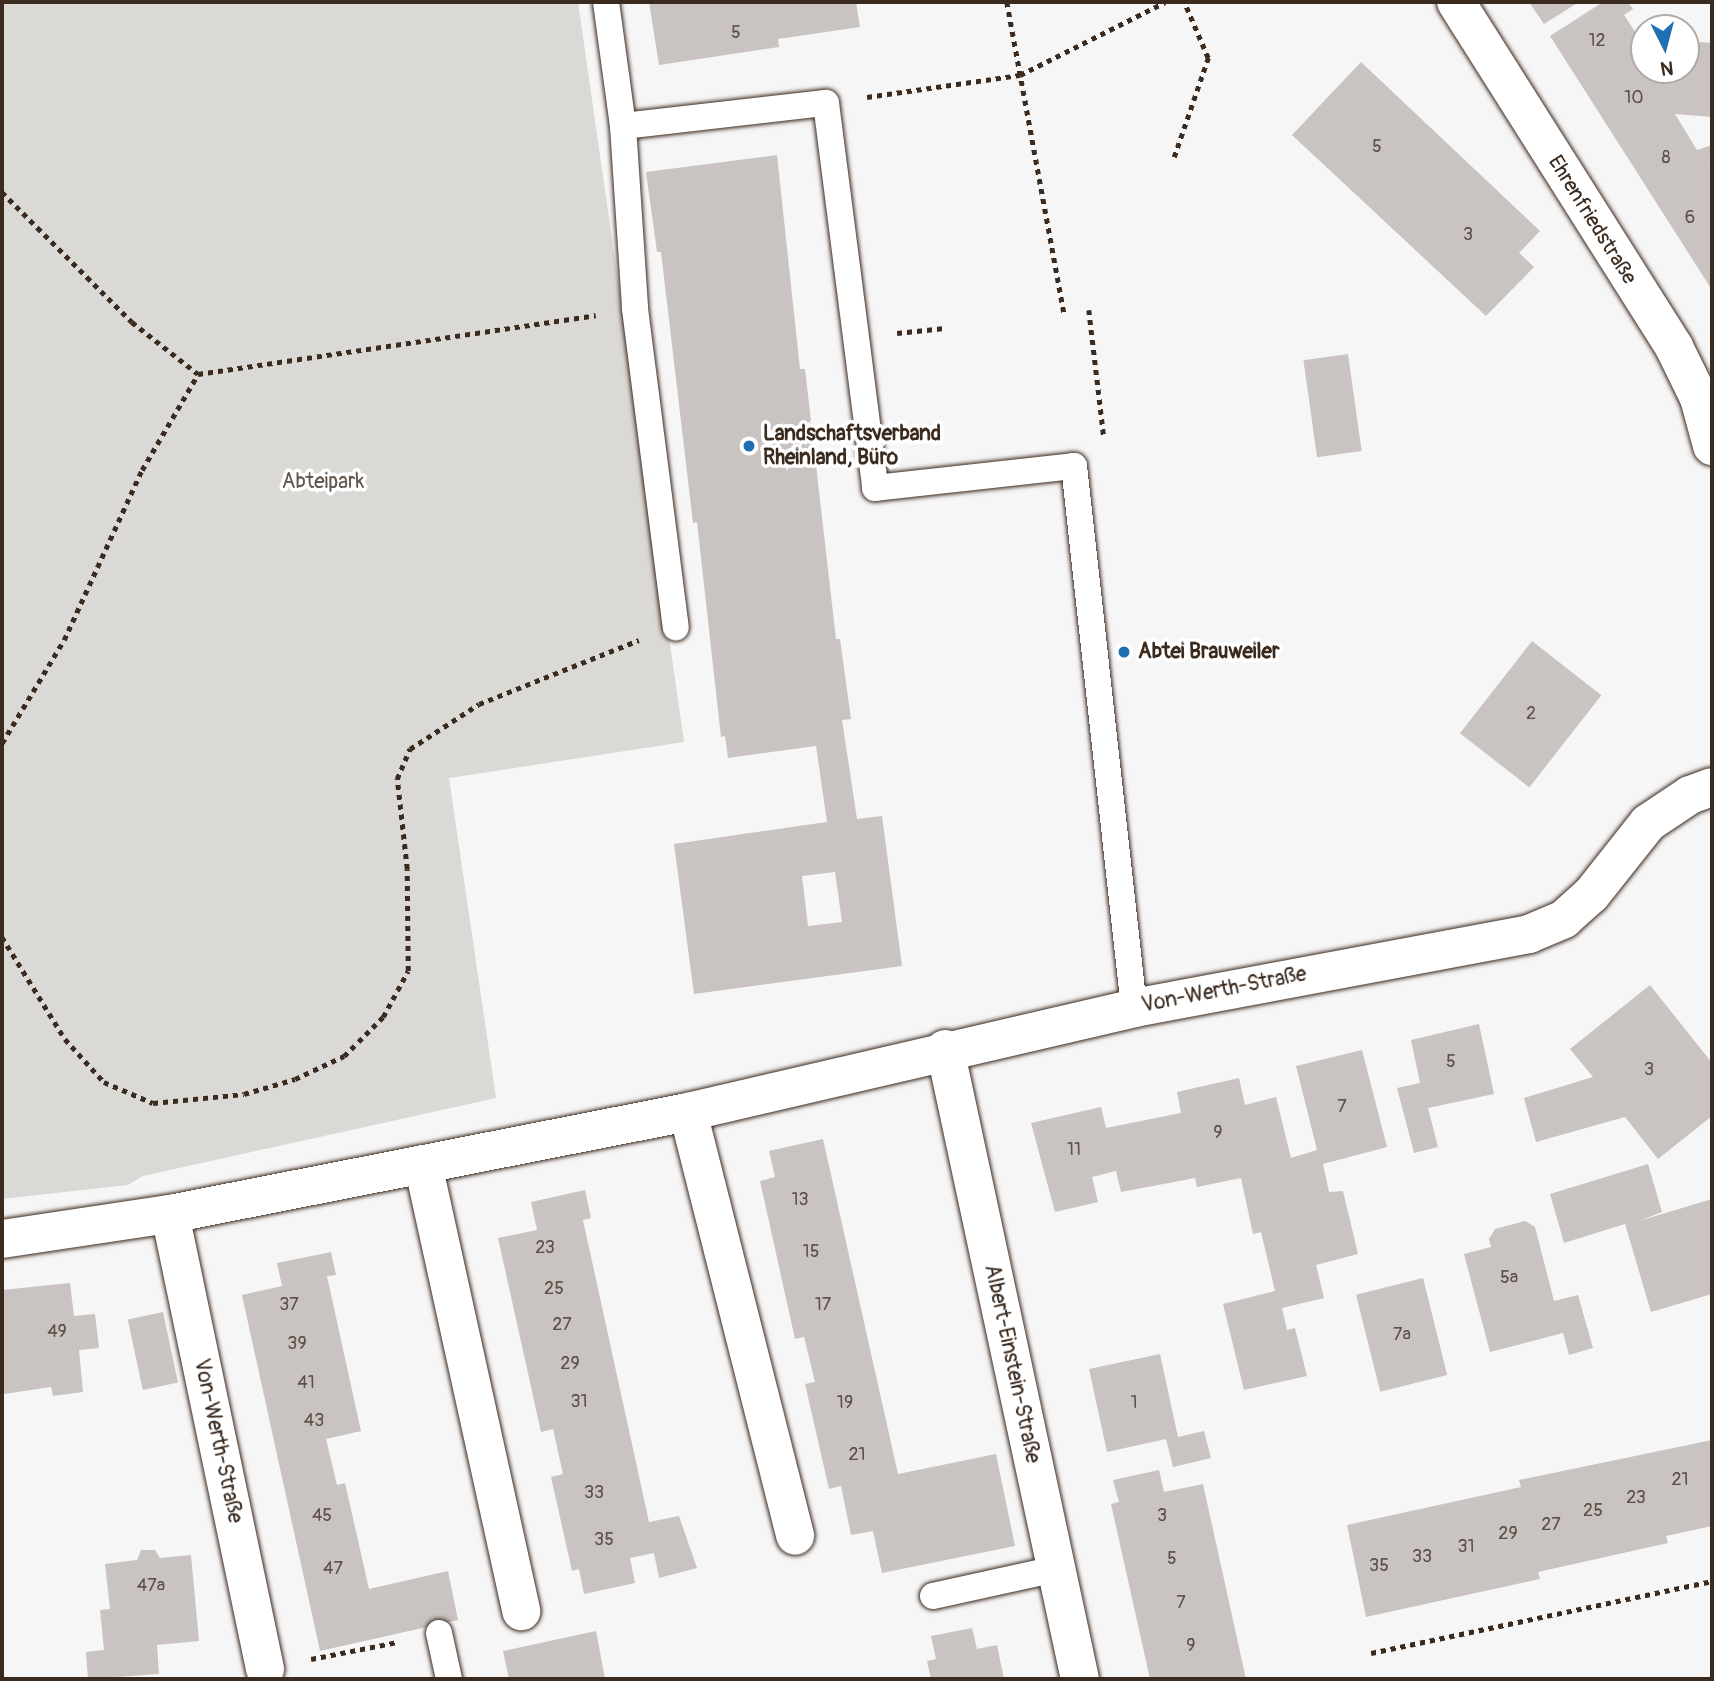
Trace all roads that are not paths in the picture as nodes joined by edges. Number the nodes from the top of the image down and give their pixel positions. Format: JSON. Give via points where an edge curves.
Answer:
{"nodes":[{"id":1,"x":606,"y":2,"type":"edge"},
{"id":2,"x":1456,"y":2,"type":"edge"},
{"id":3,"x":623,"y":125,"type":"junction"},
{"id":4,"x":1712,"y":446,"type":"edge"},
{"id":5,"x":676,"y":627,"type":"road end"},
{"id":6,"x":1712,"y":787,"type":"edge"},
{"id":7,"x":1135,"y":1008,"type":"junction"},
{"id":8,"x":945,"y":1049,"type":"junction"},
{"id":9,"x":688,"y":1112,"type":"junction"},
{"id":10,"x":423,"y":1164,"type":"junction"},
{"id":11,"x":170,"y":1214,"type":"junction"},
{"id":12,"x":2,"y":1239,"type":"edge"},
{"id":13,"x":795,"y":1536,"type":"dead end"},
{"id":14,"x":1056,"y":1569,"type":"junction"},
{"id":15,"x":933,"y":1596,"type":"dead end"},
{"id":16,"x":521,"y":1611,"type":"dead end"},
{"id":17,"x":439,"y":1633,"type":"road end"},
{"id":18,"x":265,"y":1668,"type":"road end"},
{"id":19,"x":449,"y":1679,"type":"edge"},
{"id":20,"x":1080,"y":1679,"type":"edge"}],
"edges":[{"from":1,"to":3,"type":"lane"},
{"from":2,"to":4,"type":"street","name":"Ehrenfriedstraße","via":[[1674,347],[1699,398]]},
{"from":3,"to":5,"type":"lane","via":[[635,309]]},
{"from":3,"to":7,"type":"lane","via":[[826,103],[875,488],[1074,466]]},
{"from":6,"to":7,"type":"street","name":"Von-Werth-Straße","via":[[1690,795],[1648,823],[1591,895],[1564,919],[1529,934]]},
{"from":7,"to":8,"type":"street","name":"Von-Werth-Straße"},
{"from":8,"to":9,"type":"street","name":"Von-Werth-Straße"},
{"from":8,"to":14,"type":"street","name":"Albert-Einstein-Straße"},
{"from":9,"to":10,"type":"street","name":"Von-Werth-Straße"},
{"from":9,"to":13,"type":"street"},
{"from":10,"to":11,"type":"street","name":"Von-Werth-Straße"},
{"from":10,"to":16,"type":"street"},
{"from":11,"to":12,"type":"street","name":"Von-Werth-Straße"},
{"from":11,"to":18,"type":"street","name":"Von-Werth-Straße"},
{"from":14,"to":15,"type":"lane"},
{"from":14,"to":20,"type":"street","name":"Albert-Einstein-Straße"},
{"from":17,"to":19,"type":"lane"}]}
